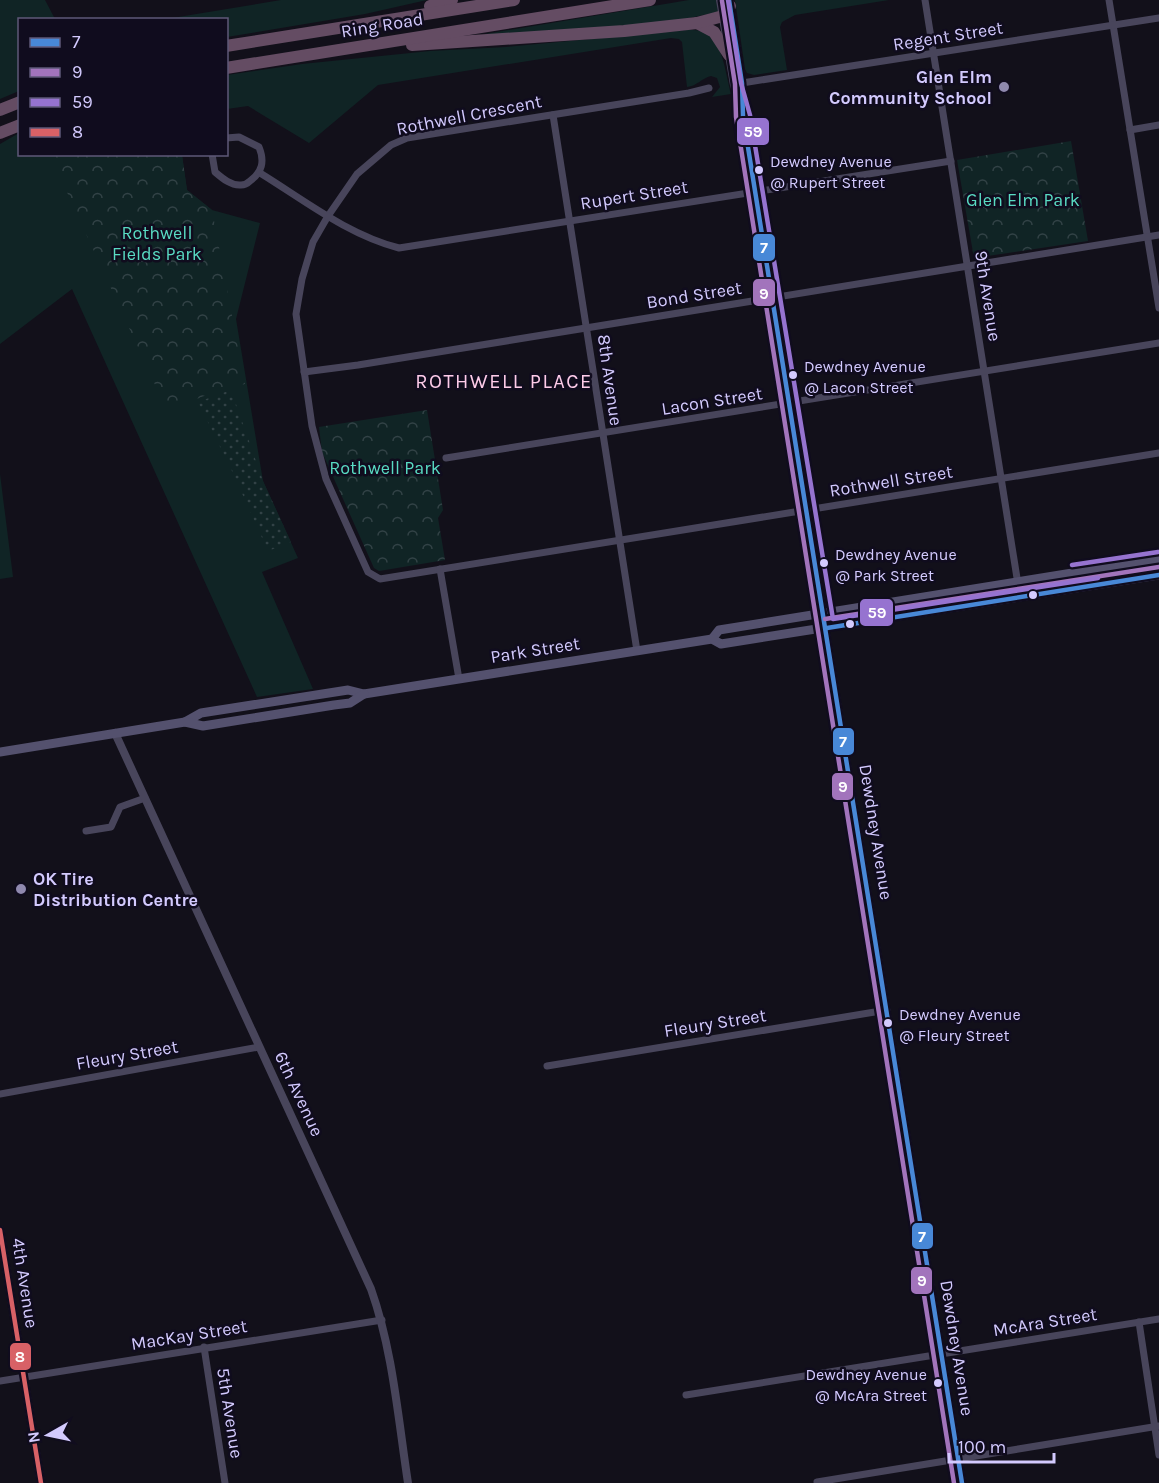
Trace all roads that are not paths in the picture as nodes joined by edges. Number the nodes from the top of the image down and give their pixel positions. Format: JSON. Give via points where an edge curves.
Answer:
{"nodes":[{"id":1,"x":452,"y":0,"type":"edge"},
{"id":2,"x":514,"y":0,"type":"edge"},
{"id":3,"x":650,"y":0,"type":"edge"},
{"id":4,"x":926,"y":0,"type":"edge"},
{"id":5,"x":1109,"y":0,"type":"edge"},
{"id":6,"x":726,"y":2,"type":"edge"},
{"id":7,"x":723,"y":16,"type":"junction"},
{"id":8,"x":1159,"y":18,"type":"edge"},
{"id":9,"x":378,"y":21,"type":"junction"},
{"id":10,"x":697,"y":23,"type":"junction"},
{"id":11,"x":1113,"y":25,"type":"junction"},
{"id":12,"x":228,"y":46,"type":"edge"},
{"id":13,"x":345,"y":49,"type":"junction"},
{"id":14,"x":934,"y":54,"type":"junction"},
{"id":15,"x":729,"y":55,"type":"junction"},
{"id":16,"x":228,"y":68,"type":"edge"},
{"id":17,"x":742,"y":83,"type":"junction"},
{"id":18,"x":709,"y":88,"type":"dead end"},
{"id":19,"x":18,"y":103,"type":"edge"},
{"id":20,"x":0,"y":110,"type":"edge"},
{"id":21,"x":553,"y":115,"type":"junction"},
{"id":22,"x":743,"y":116,"type":"junction"},
{"id":23,"x":18,"y":125,"type":"edge"},
{"id":24,"x":1159,"y":125,"type":"edge"},
{"id":25,"x":1130,"y":130,"type":"junction"},
{"id":26,"x":0,"y":133,"type":"edge"},
{"id":27,"x":228,"y":138,"type":"edge"},
{"id":28,"x":212,"y":156,"type":"edge"},
{"id":29,"x":951,"y":160,"type":"junction"},
{"id":30,"x":260,"y":173,"type":"junction"},
{"id":31,"x":756,"y":191,"type":"junction"},
{"id":32,"x":328,"y":216,"type":"junction"},
{"id":33,"x":570,"y":221,"type":"junction"},
{"id":34,"x":1159,"y":235,"type":"edge"},
{"id":35,"x":1148,"y":237,"type":"junction"},
{"id":36,"x":968,"y":266,"type":"junction"},
{"id":37,"x":773,"y":297,"type":"junction"},
{"id":38,"x":1159,"y":308,"type":"edge"},
{"id":39,"x":587,"y":327,"type":"junction"},
{"id":40,"x":1159,"y":343,"type":"edge"},
{"id":41,"x":304,"y":372,"type":"junction"},
{"id":42,"x":984,"y":372,"type":"junction"},
{"id":43,"x":790,"y":404,"type":"junction"},
{"id":44,"x":603,"y":433,"type":"junction"},
{"id":45,"x":1159,"y":453,"type":"edge"},
{"id":46,"x":446,"y":458,"type":"dead end"},
{"id":47,"x":1002,"y":478,"type":"junction"},
{"id":48,"x":807,"y":509,"type":"junction"},
{"id":49,"x":619,"y":539,"type":"junction"},
{"id":50,"x":1159,"y":559,"type":"edge"},
{"id":51,"x":450,"y":567,"type":"joint"},
{"id":52,"x":440,"y":569,"type":"junction"},
{"id":53,"x":1159,"y":575,"type":"edge"},
{"id":54,"x":1018,"y":582,"type":"junction"},
{"id":55,"x":1020,"y":597,"type":"junction"},
{"id":56,"x":824,"y":612,"type":"junction"},
{"id":57,"x":826,"y":628,"type":"junction"},
{"id":58,"x":712,"y":639,"type":"junction"},
{"id":59,"x":637,"y":651,"type":"junction"},
{"id":60,"x":459,"y":679,"type":"junction"},
{"id":61,"x":115,"y":733,"type":"junction"},
{"id":62,"x":0,"y":752,"type":"edge"},
{"id":63,"x":145,"y":798,"type":"junction"},
{"id":64,"x":86,"y":831,"type":"dead end"},
{"id":65,"x":887,"y":1010,"type":"junction"},
{"id":66,"x":259,"y":1047,"type":"junction"},
{"id":67,"x":547,"y":1066,"type":"dead end"},
{"id":68,"x":0,"y":1094,"type":"edge"},
{"id":69,"x":0,"y":1230,"type":"edge"},
{"id":70,"x":1159,"y":1318,"type":"edge"},
{"id":71,"x":382,"y":1320,"type":"junction"},
{"id":72,"x":1139,"y":1322,"type":"junction"},
{"id":73,"x":204,"y":1347,"type":"junction"},
{"id":74,"x":942,"y":1354,"type":"junction"},
{"id":75,"x":23,"y":1377,"type":"junction"},
{"id":76,"x":0,"y":1381,"type":"edge"},
{"id":77,"x":686,"y":1395,"type":"dead end"},
{"id":78,"x":1157,"y":1427,"type":"edge"},
{"id":79,"x":1159,"y":1455,"type":"edge"},
{"id":80,"x":958,"y":1458,"type":"junction"},
{"id":81,"x":817,"y":1482,"type":"edge"},
{"id":82,"x":41,"y":1483,"type":"edge"},
{"id":83,"x":225,"y":1483,"type":"edge"},
{"id":84,"x":408,"y":1483,"type":"edge"},
{"id":85,"x":962,"y":1483,"type":"edge"}],
"edges":[{"from":1,"to":9,"type":"highway"},
{"from":2,"to":9,"type":"highway","name":"Ring Road"},
{"from":3,"to":13,"type":"highway","name":"Ring Road"},
{"from":4,"to":14,"type":"street","name":"9th Avenue"},
{"from":5,"to":11,"type":"street"},
{"from":6,"to":7,"type":"highway"},
{"from":6,"to":17,"type":"street","name":"Dewdney Avenue"},
{"from":7,"to":10,"type":"highway"},
{"from":7,"to":15,"type":"street","name":"Dewdney Avenue"},
{"from":8,"to":11,"type":"street","name":"Regent Street"},
{"from":9,"to":12,"type":"highway","name":"Ring Road"},
{"from":10,"to":13,"type":"highway","via":[[567,36]]},
{"from":10,"to":15,"type":"highway","via":[[714,32]]},
{"from":11,"to":14,"type":"street","name":"Regent Street"},
{"from":11,"to":25,"type":"street"},
{"from":13,"to":16,"type":"highway","name":"Ring Road"},
{"from":14,"to":17,"type":"street","name":"Regent Street"},
{"from":14,"to":29,"type":"street","name":"9th Avenue"},
{"from":15,"to":22,"type":"street","name":"Dewdney Avenue"},
{"from":17,"to":22,"type":"street","name":"Dewdney Avenue"},
{"from":18,"to":21,"type":"street","name":"Rothwell Crescent"},
{"from":19,"to":20,"type":"highway"},
{"from":21,"to":32,"type":"street","name":"Rothwell Crescent","via":[[398,141],[357,174]]},
{"from":21,"to":33,"type":"street","name":"8th Avenue"},
{"from":22,"to":31,"type":"street","name":"Dewdney Avenue"},
{"from":23,"to":26,"type":"highway"},
{"from":24,"to":25,"type":"street"},
{"from":25,"to":35,"type":"street"},
{"from":27,"to":30,"type":"street","via":[[239,136],[259,147],[264,158]]},
{"from":28,"to":30,"type":"street","via":[[215,172],[224,181],[240,186]]},
{"from":29,"to":31,"type":"street","name":"Rupert Street"},
{"from":29,"to":36,"type":"street","name":"9th Avenue"},
{"from":30,"to":32,"type":"street","name":"Rupert Street"},
{"from":31,"to":33,"type":"street","name":"Rupert Street"},
{"from":31,"to":37,"type":"street","name":"Dewdney Avenue"},
{"from":32,"to":33,"type":"street","name":"Rupert Street","via":[[376,242],[399,248]]},
{"from":32,"to":41,"type":"street","name":"Rothwell Crescent","via":[[313,242],[296,314]]},
{"from":33,"to":39,"type":"street","name":"8th Avenue"},
{"from":34,"to":35,"type":"street","name":"Bond Street"},
{"from":35,"to":36,"type":"street","name":"Bond Street"},
{"from":35,"to":38,"type":"street"},
{"from":36,"to":37,"type":"street","name":"Bond Street"},
{"from":36,"to":42,"type":"street","name":"9th Avenue"},
{"from":37,"to":39,"type":"street","name":"Bond Street"},
{"from":37,"to":43,"type":"street","name":"Dewdney Avenue"},
{"from":39,"to":41,"type":"street","name":"Bond Street"},
{"from":39,"to":44,"type":"street","name":"8th Avenue"},
{"from":40,"to":42,"type":"street","name":"Lacon Street"},
{"from":41,"to":52,"type":"street","name":"Rothwell Crescent","via":[[312,426],[326,479],[368,572],[380,579]]},
{"from":42,"to":43,"type":"street","name":"Lacon Street"},
{"from":42,"to":47,"type":"street","name":"9th Avenue"},
{"from":43,"to":44,"type":"street","name":"Lacon Street"},
{"from":43,"to":48,"type":"street","name":"Dewdney Avenue"},
{"from":44,"to":46,"type":"street","name":"Lacon Street"},
{"from":44,"to":49,"type":"street","name":"8th Avenue"},
{"from":45,"to":47,"type":"street","name":"Rothwell Street"},
{"from":47,"to":48,"type":"street","name":"Rothwell Street"},
{"from":47,"to":54,"type":"street","name":"9th Avenue"},
{"from":48,"to":49,"type":"street","name":"Rothwell Street"},
{"from":48,"to":56,"type":"street","name":"Dewdney Avenue"},
{"from":49,"to":51,"type":"street","name":"Rothwell Street"},
{"from":49,"to":59,"type":"street","name":"8th Avenue"},
{"from":50,"to":54,"type":"main road","name":"Park Street"},
{"from":51,"to":52,"type":"street","name":"Rothwell Crescent"},
{"from":52,"to":60,"type":"street"},
{"from":53,"to":55,"type":"main road","name":"Park Street"},
{"from":54,"to":55,"type":"street","name":"9th Avenue"},
{"from":54,"to":56,"type":"main road","name":"Park Street"},
{"from":55,"to":57,"type":"main road","name":"Park Street"},
{"from":56,"to":57,"type":"street","name":"Dewdney Avenue"},
{"from":56,"to":58,"type":"main road","name":"Park Street","via":[[719,630]]},
{"from":57,"to":58,"type":"main road","name":"Park Street","via":[[721,644]]},
{"from":57,"to":65,"type":"street","name":"Dewdney Avenue"},
{"from":58,"to":59,"type":"main road","name":"Park Street"},
{"from":59,"to":60,"type":"main road","name":"Park Street"},
{"from":60,"to":61,"type":"main road","name":"Park Street","via":[[364,694],[348,690],[201,713],[185,722]]},
{"from":61,"to":62,"type":"main road","name":"Park Street"},
{"from":61,"to":63,"type":"street","name":"6th Avenue"},
{"from":63,"to":64,"type":"street","via":[[120,807],[111,827]]},
{"from":63,"to":66,"type":"street","name":"6th Avenue"},
{"from":65,"to":67,"type":"street","name":"Fleury Street"},
{"from":65,"to":74,"type":"street","name":"Dewdney Avenue"},
{"from":66,"to":68,"type":"street","name":"Fleury Street"},
{"from":66,"to":71,"type":"street","name":"6th Avenue"},
{"from":69,"to":75,"type":"street","name":"4th Avenue"},
{"from":70,"to":72,"type":"street","name":"McAra Street"},
{"from":71,"to":73,"type":"street","name":"MacKay Street"},
{"from":71,"to":84,"type":"street","name":"6th Avenue"},
{"from":72,"to":74,"type":"street","name":"McAra Street"},
{"from":72,"to":78,"type":"street"},
{"from":73,"to":75,"type":"street","name":"MacKay Street"},
{"from":73,"to":83,"type":"street","name":"5th Avenue"},
{"from":74,"to":77,"type":"street","name":"McAra Street"},
{"from":74,"to":80,"type":"street","name":"Dewdney Avenue"},
{"from":75,"to":76,"type":"street","name":"MacKay Street"},
{"from":75,"to":82,"type":"street","name":"4th Avenue"},
{"from":78,"to":79,"type":"street"},
{"from":78,"to":80,"type":"street"},
{"from":80,"to":81,"type":"street"},
{"from":80,"to":85,"type":"street","name":"Dewdney Avenue"}]}
